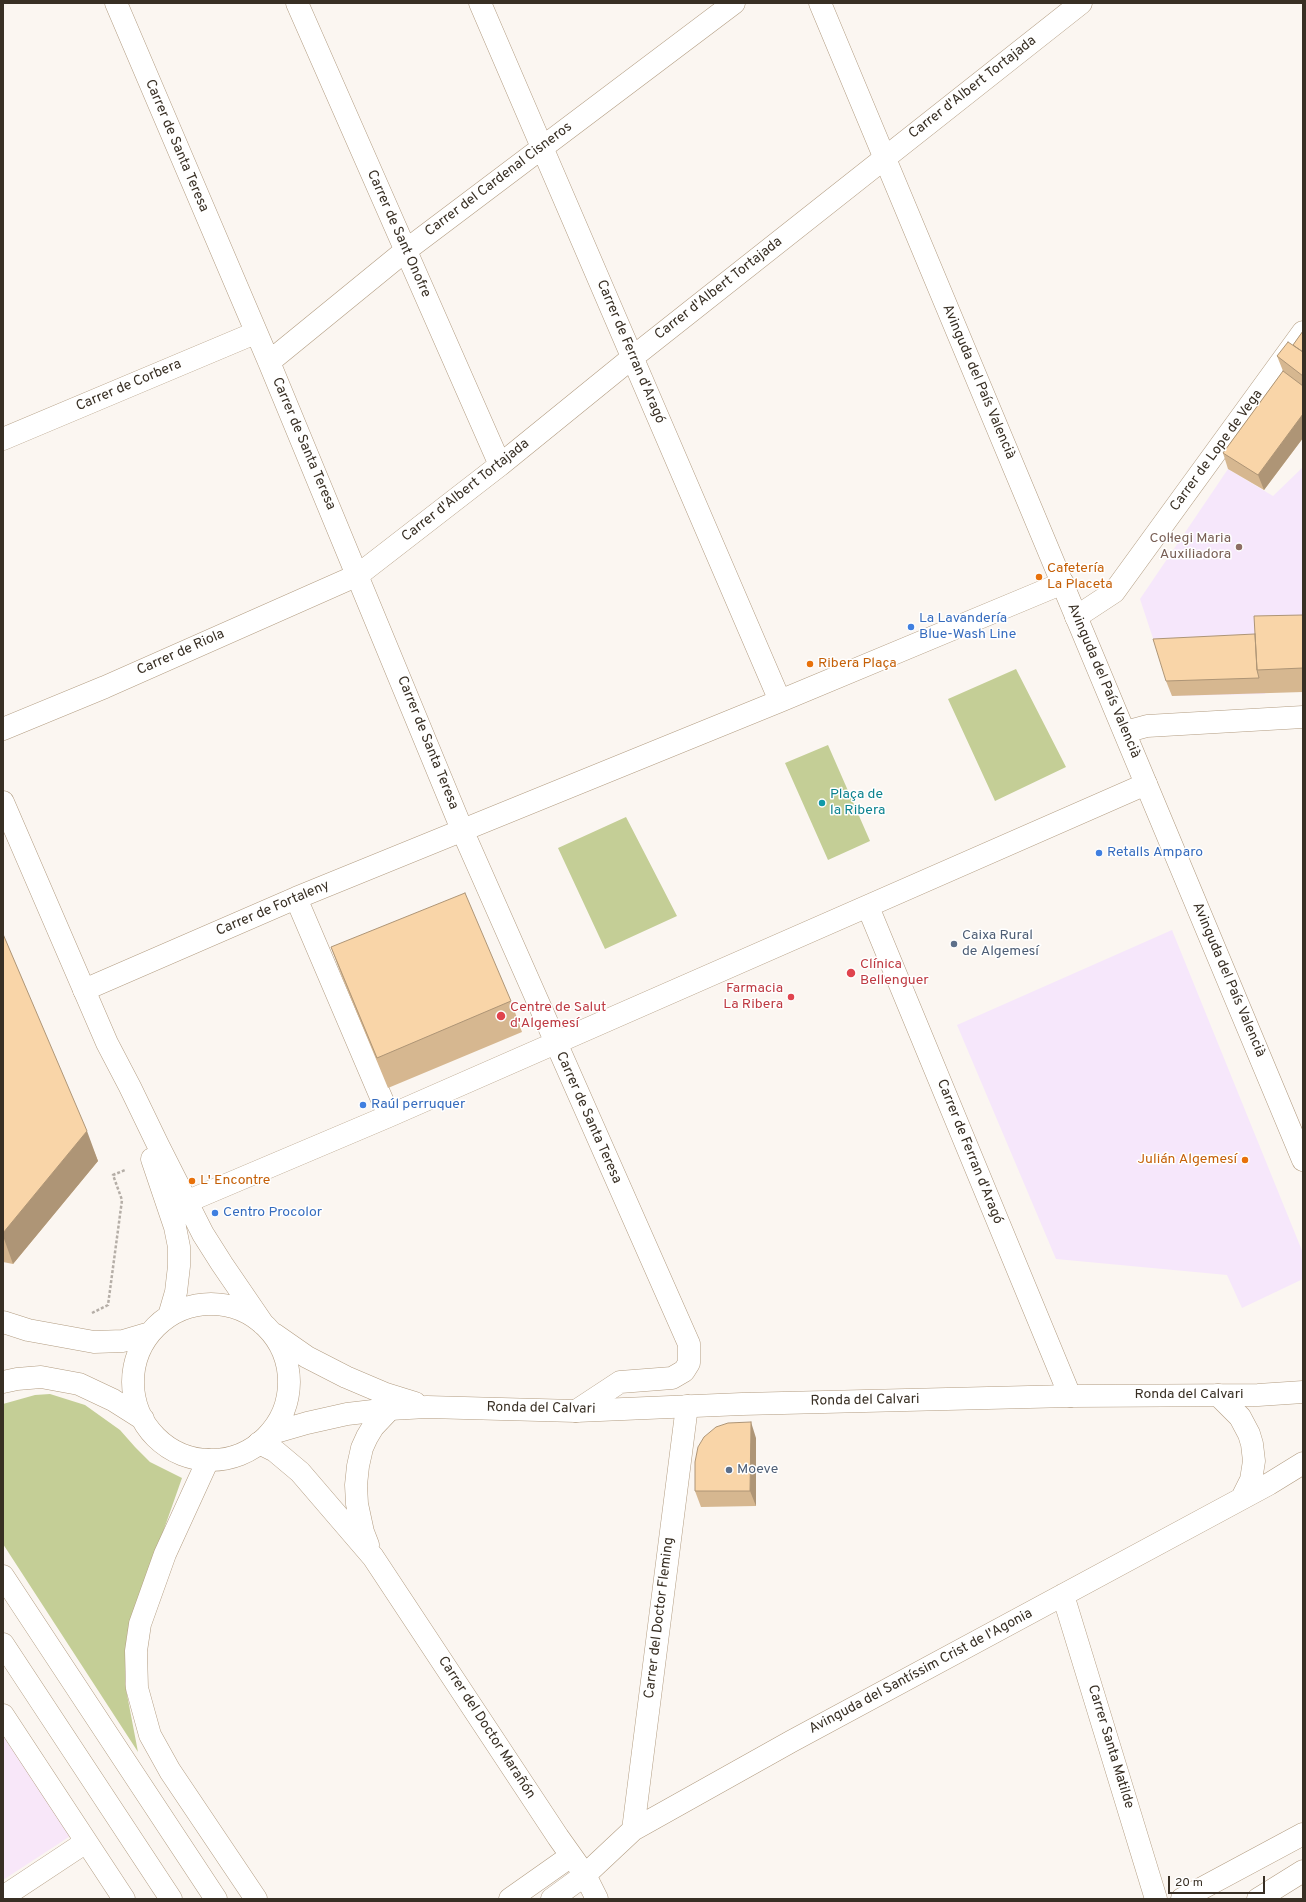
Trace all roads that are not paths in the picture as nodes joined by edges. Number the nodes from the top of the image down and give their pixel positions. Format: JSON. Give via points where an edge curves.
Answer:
{"nodes":[{"id":1,"x":116,"y":3,"type":"edge"},
{"id":2,"x":298,"y":3,"type":"edge"},
{"id":3,"x":480,"y":3,"type":"edge"},
{"id":4,"x":734,"y":3,"type":"edge"},
{"id":5,"x":820,"y":3,"type":"edge"},
{"id":6,"x":1081,"y":3,"type":"edge"},
{"id":7,"x":542,"y":147,"type":"junction"},
{"id":8,"x":885,"y":158,"type":"junction"},
{"id":9,"x":405,"y":251,"type":"junction"},
{"id":10,"x":1303,"y":332,"type":"edge"},
{"id":11,"x":255,"y":333,"type":"junction"},
{"id":12,"x":633,"y":357,"type":"junction"},
{"id":13,"x":269,"y":362,"type":"junction"},
{"id":14,"x":3,"y":440,"type":"edge"},
{"id":15,"x":500,"y":465,"type":"junction"},
{"id":16,"x":358,"y":575,"type":"junction"},
{"id":17,"x":1062,"y":583,"type":"junction"},
{"id":18,"x":1076,"y":617,"type":"junction"},
{"id":19,"x":780,"y":702,"type":"junction"},
{"id":20,"x":1303,"y":717,"type":"edge"},
{"id":21,"x":3,"y":729,"type":"edge"},
{"id":22,"x":1125,"y":732,"type":"junction"},
{"id":23,"x":1146,"y":784,"type":"junction"},
{"id":24,"x":3,"y":802,"type":"edge"},
{"id":25,"x":463,"y":832,"type":"junction"},
{"id":26,"x":296,"y":898,"type":"junction"},
{"id":27,"x":868,"y":907,"type":"junction"},
{"id":28,"x":84,"y":990,"type":"junction"},
{"id":29,"x":555,"y":1042,"type":"junction"},
{"id":30,"x":107,"y":1043,"type":"junction"},
{"id":31,"x":389,"y":1116,"type":"junction"},
{"id":32,"x":1303,"y":1160,"type":"edge"},
{"id":33,"x":186,"y":1202,"type":"junction"},
{"id":34,"x":169,"y":1316,"type":"junction"},
{"id":35,"x":3,"y":1322,"type":"edge"},
{"id":36,"x":267,"y":1328,"type":"junction"},
{"id":37,"x":150,"y":1333,"type":"junction"},
{"id":38,"x":3,"y":1382,"type":"edge"},
{"id":39,"x":1303,"y":1392,"type":"edge"},
{"id":40,"x":1218,"y":1395,"type":"junction"},
{"id":41,"x":1070,"y":1396,"type":"junction"},
{"id":42,"x":687,"y":1406,"type":"junction"},
{"id":43,"x":427,"y":1407,"type":"junction"},
{"id":44,"x":390,"y":1409,"type":"junction"},
{"id":45,"x":576,"y":1411,"type":"junction"},
{"id":46,"x":143,"y":1419,"type":"junction"},
{"id":47,"x":264,"y":1439,"type":"junction"},
{"id":48,"x":208,"y":1460,"type":"junction"},
{"id":49,"x":1303,"y":1463,"type":"edge"},
{"id":50,"x":1242,"y":1498,"type":"junction"},
{"id":51,"x":373,"y":1557,"type":"junction"},
{"id":52,"x":3,"y":1576,"type":"edge"},
{"id":53,"x":1063,"y":1595,"type":"junction"},
{"id":54,"x":3,"y":1644,"type":"edge"},
{"id":55,"x":3,"y":1715,"type":"edge"},
{"id":56,"x":633,"y":1830,"type":"junction"},
{"id":57,"x":1303,"y":1834,"type":"edge"},
{"id":58,"x":86,"y":1842,"type":"junction"},
{"id":59,"x":571,"y":1856,"type":"junction"},
{"id":60,"x":1303,"y":1871,"type":"edge"},
{"id":61,"x":585,"y":1875,"type":"junction"},
{"id":62,"x":3,"y":1897,"type":"edge"},
{"id":63,"x":124,"y":1899,"type":"edge"},
{"id":64,"x":171,"y":1899,"type":"edge"},
{"id":65,"x":216,"y":1899,"type":"edge"},
{"id":66,"x":256,"y":1899,"type":"edge"},
{"id":67,"x":510,"y":1899,"type":"edge"},
{"id":68,"x":552,"y":1899,"type":"edge"},
{"id":69,"x":597,"y":1899,"type":"edge"},
{"id":70,"x":1156,"y":1899,"type":"edge"},
{"id":71,"x":1182,"y":1899,"type":"edge"},
{"id":72,"x":1258,"y":1899,"type":"edge"}],
"edges":[{"from":1,"to":11,"type":"street","name":"Carrer de Santa Teresa"},
{"from":2,"to":9,"type":"street","name":"Carrer de Sant Onofre"},
{"from":3,"to":7,"type":"street","name":"Carrer de Ferran d'Aragó"},
{"from":4,"to":7,"type":"street","name":"Carrer del Cardenal Cisneros"},
{"from":5,"to":8,"type":"street","name":"Avinguda del País Valencià"},
{"from":6,"to":8,"type":"street","name":"Carrer d'Albert Tortajada"},
{"from":7,"to":9,"type":"street","name":"Carrer del Cardenal Cisneros"},
{"from":7,"to":12,"type":"street","name":"Carrer de Ferran d'Aragó"},
{"from":8,"to":12,"type":"street","name":"Carrer d'Albert Tortajada"},
{"from":8,"to":17,"type":"street","name":"Avinguda del País Valencià"},
{"from":9,"to":13,"type":"street","name":"Carrer del Cardenal Cisneros"},
{"from":9,"to":15,"type":"street","name":"Carrer de Sant Onofre"},
{"from":10,"to":18,"type":"street","name":"Carrer de Lope de Vega","via":[[1114,592]]},
{"from":11,"to":13,"type":"street","name":"Carrer de Santa Teresa"},
{"from":11,"to":14,"type":"street","name":"Carrer de Corbera"},
{"from":12,"to":15,"type":"street","name":"Carrer d'Albert Tortajada"},
{"from":12,"to":19,"type":"street","name":"Carrer de Ferran d'Aragó"},
{"from":13,"to":16,"type":"street","name":"Carrer de Santa Teresa"},
{"from":15,"to":16,"type":"street","name":"Carrer d'Albert Tortajada"},
{"from":16,"to":21,"type":"street","name":"Carrer de Riola","via":[[105,687]]},
{"from":16,"to":25,"type":"street","name":"Carrer de Santa Teresa"},
{"from":17,"to":18,"type":"street","name":"Avinguda del País Valencià"},
{"from":17,"to":19,"type":"street"},
{"from":18,"to":22,"type":"street","name":"Avinguda del País Valencià"},
{"from":19,"to":25,"type":"street"},
{"from":20,"to":22,"type":"street","via":[[1147,726]]},
{"from":22,"to":23,"type":"street","name":"Avinguda del País Valencià"},
{"from":23,"to":27,"type":"street"},
{"from":23,"to":32,"type":"street","name":"Avinguda del País Valencià"},
{"from":24,"to":28,"type":"street"},
{"from":25,"to":26,"type":"street","name":"Carrer de Fortaleny"},
{"from":25,"to":29,"type":"street","name":"Carrer de Santa Teresa"},
{"from":26,"to":28,"type":"street","name":"Carrer de Fortaleny"},
{"from":26,"to":31,"type":"street"},
{"from":27,"to":29,"type":"street"},
{"from":27,"to":41,"type":"street","name":"Carrer de Ferran d'Aragó"},
{"from":28,"to":30,"type":"street"},
{"from":29,"to":31,"type":"street"},
{"from":29,"to":45,"type":"street","name":"Carrer de Santa Teresa","via":[[689,1344],[689,1363],[684,1371],[672,1378],[620,1382]]},
{"from":30,"to":33,"type":"street"},
{"from":30,"to":34,"type":"street","via":[[175,1228],[179,1266],[176,1292]]},
{"from":31,"to":33,"type":"street"},
{"from":33,"to":36,"type":"street","via":[[222,1264]]},
{"from":34,"to":36,"type":"street","name":"Ronda del Calvari","via":[[200,1305],[217,1304],[249,1314]]},
{"from":34,"to":37,"type":"street"},
{"from":35,"to":37,"type":"street","via":[[28,1330],[94,1342],[123,1341]]},
{"from":36,"to":43,"type":"street","name":"Ronda del Calvari","via":[[307,1357],[346,1377],[386,1394]]},
{"from":36,"to":47,"type":"street","via":[[284,1356],[289,1389],[278,1421]]},
{"from":37,"to":46,"type":"street","via":[[141,1348],[133,1384],[136,1402]]},
{"from":38,"to":46,"type":"street","via":[[41,1377],[79,1384],[113,1400]]},
{"from":39,"to":40,"type":"street","name":"Ronda del Calvari"},
{"from":40,"to":41,"type":"street","name":"Ronda del Calvari"},
{"from":40,"to":50,"type":"street","via":[[1240,1417],[1252,1444],[1254,1461],[1251,1480]]},
{"from":41,"to":42,"type":"street","name":"Ronda del Calvari"},
{"from":42,"to":45,"type":"street","name":"Ronda del Calvari"},
{"from":42,"to":56,"type":"street","name":"Carrer del Doctor Fleming"},
{"from":43,"to":44,"type":"street","name":"Ronda del Calvari"},
{"from":43,"to":45,"type":"street","name":"Ronda del Calvari"},
{"from":44,"to":47,"type":"street","name":"Ronda del Calvari","via":[[347,1414],[307,1423]]},
{"from":44,"to":51,"type":"street","name":"Carrer del Doctor Marañón","via":[[367,1437],[358,1466],[357,1504],[363,1532]]},
{"from":46,"to":48,"type":"street","via":[[159,1440],[170,1448],[188,1456]]},
{"from":47,"to":48,"type":"street","via":[[241,1454]]},
{"from":47,"to":51,"type":"street","name":"Carrer del Doctor Marañón","via":[[300,1472]]},
{"from":48,"to":66,"type":"street","via":[[164,1554],[140,1624],[136,1650],[137,1688],[150,1735],[170,1771]]},
{"from":49,"to":50,"type":"street","name":"Avinguda del Santíssim Crist de l'Agonia"},
{"from":50,"to":53,"type":"street","name":"Avinguda del Santíssim Crist de l'Agonia"},
{"from":51,"to":59,"type":"street","name":"Carrer del Doctor Marañón"},
{"from":52,"to":65,"type":"street"},
{"from":53,"to":56,"type":"street","name":"Avinguda del Santíssim Crist de l'Agonia"},
{"from":53,"to":70,"type":"street","name":"Carrer Santa Matilde"},
{"from":54,"to":64,"type":"street"},
{"from":55,"to":58,"type":"street"},
{"from":56,"to":61,"type":"street","name":"Avinguda del Santíssim Crist de l'Agonia"},
{"from":57,"to":71,"type":"street"},
{"from":58,"to":62,"type":"street"},
{"from":58,"to":63,"type":"street"},
{"from":59,"to":61,"type":"street","name":"Carrer del Doctor Marañón"},
{"from":59,"to":67,"type":"street"},
{"from":60,"to":72,"type":"street"},
{"from":61,"to":68,"type":"street","name":"Avinguda del Santíssim Crist de l'Agonia"},
{"from":61,"to":69,"type":"street","name":"Carrer del Doctor Marañón"}]}
